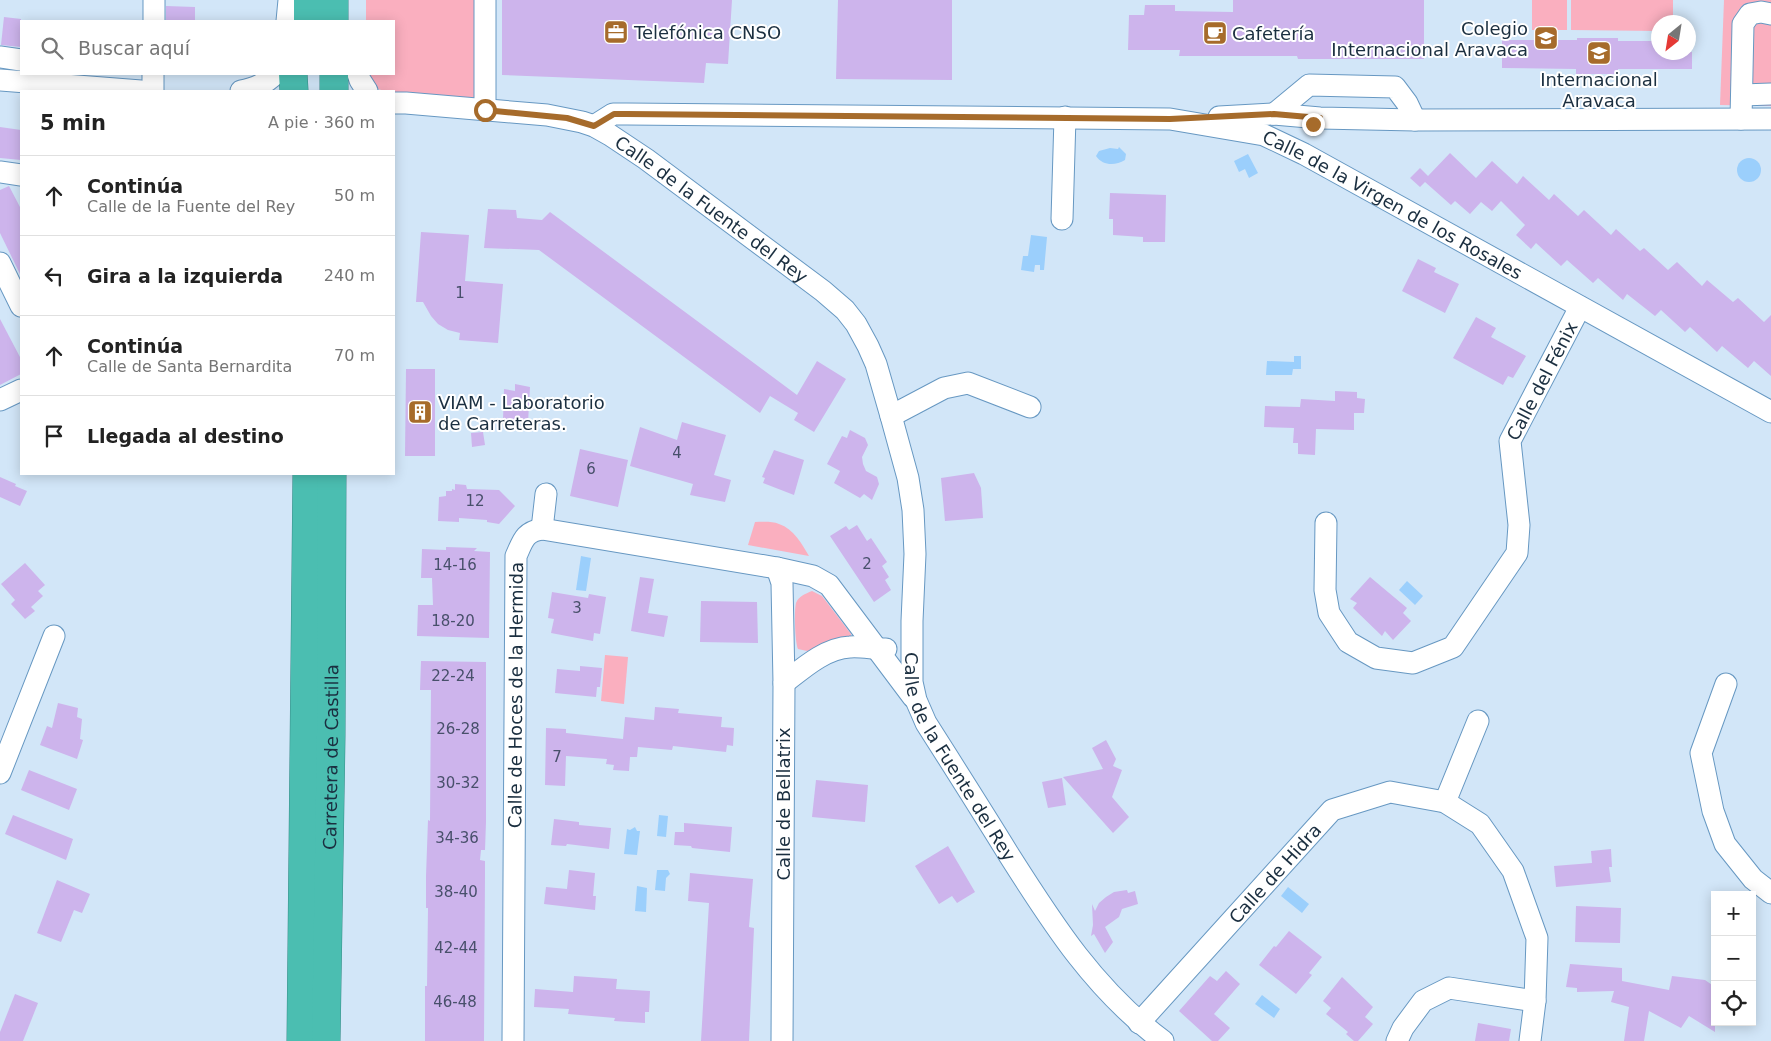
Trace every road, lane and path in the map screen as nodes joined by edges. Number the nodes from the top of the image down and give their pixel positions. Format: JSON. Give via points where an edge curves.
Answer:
{"nodes":[{"id":1,"x":154,"y":0,"type":"edge"},
{"id":2,"x":291,"y":0,"type":"edge"},
{"id":3,"x":308,"y":0,"type":"edge"},
{"id":4,"x":334,"y":0,"type":"edge"},
{"id":5,"x":351,"y":0,"type":"edge"},
{"id":6,"x":485,"y":0,"type":"edge"},
{"id":7,"x":1771,"y":14,"type":"edge"},
{"id":8,"x":154,"y":20,"type":"edge"},
{"id":9,"x":287,"y":20,"type":"edge"},
{"id":10,"x":292,"y":20,"type":"edge"},
{"id":11,"x":308,"y":20,"type":"edge"},
{"id":12,"x":334,"y":20,"type":"edge"},
{"id":13,"x":351,"y":20,"type":"edge"},
{"id":14,"x":0,"y":57,"type":"edge"},
{"id":15,"x":20,"y":60,"type":"edge"},
{"id":16,"x":153,"y":75,"type":"edge"},
{"id":17,"x":274,"y":75,"type":"edge"},
{"id":18,"x":293,"y":75,"type":"edge"},
{"id":19,"x":308,"y":75,"type":"edge"},
{"id":20,"x":334,"y":75,"type":"edge"},
{"id":21,"x":351,"y":75,"type":"edge"},
{"id":22,"x":358,"y":75,"type":"edge"},
{"id":23,"x":0,"y":80,"type":"edge"},
{"id":24,"x":128,"y":90,"type":"edge"},
{"id":25,"x":153,"y":90,"type":"edge"},
{"id":26,"x":246,"y":90,"type":"edge"},
{"id":27,"x":294,"y":90,"type":"edge"},
{"id":28,"x":308,"y":90,"type":"edge"},
{"id":29,"x":334,"y":90,"type":"edge"},
{"id":30,"x":351,"y":90,"type":"edge"},
{"id":31,"x":366,"y":90,"type":"edge"},
{"id":32,"x":1771,"y":94,"type":"edge"},
{"id":33,"x":1742,"y":95,"type":"junction"},
{"id":34,"x":395,"y":103,"type":"edge"},
{"id":35,"x":485,"y":110,"type":"junction"},
{"id":36,"x":1274,"y":114,"type":"junction"},
{"id":37,"x":1065,"y":118,"type":"junction"},
{"id":38,"x":1320,"y":118,"type":"junction"},
{"id":39,"x":1170,"y":119,"type":"junction"},
{"id":40,"x":1771,"y":119,"type":"edge"},
{"id":41,"x":1415,"y":120,"type":"junction"},
{"id":42,"x":1741,"y":120,"type":"junction"},
{"id":43,"x":594,"y":126,"type":"junction"},
{"id":44,"x":1304,"y":154,"type":"junction"},
{"id":45,"x":0,"y":172,"type":"edge"},
{"id":46,"x":20,"y":175,"type":"edge"},
{"id":47,"x":1062,"y":218,"type":"dead end"},
{"id":48,"x":0,"y":262,"type":"edge"},
{"id":49,"x":20,"y":304,"type":"edge"},
{"id":50,"x":1580,"y":307,"type":"junction"},
{"id":51,"x":20,"y":390,"type":"edge"},
{"id":52,"x":0,"y":400,"type":"edge"},
{"id":53,"x":1030,"y":407,"type":"dead end"},
{"id":54,"x":1771,"y":412,"type":"edge"},
{"id":55,"x":891,"y":416,"type":"junction"},
{"id":56,"x":307,"y":475,"type":"edge"},
{"id":57,"x":332,"y":475,"type":"edge"},
{"id":58,"x":345,"y":475,"type":"edge"},
{"id":59,"x":546,"y":494,"type":"dead end"},
{"id":60,"x":1326,"y":523,"type":"dead end"},
{"id":61,"x":542,"y":528,"type":"junction"},
{"id":62,"x":777,"y":568,"type":"junction"},
{"id":63,"x":912,"y":630,"type":"junction"},
{"id":64,"x":54,"y":636,"type":"dead end"},
{"id":65,"x":875,"y":644,"type":"junction"},
{"id":66,"x":784,"y":684,"type":"junction"},
{"id":67,"x":1726,"y":684,"type":"dead end"},
{"id":68,"x":916,"y":700,"type":"junction"},
{"id":69,"x":1478,"y":721,"type":"dead end"},
{"id":70,"x":331,"y":735,"type":"junction"},
{"id":71,"x":0,"y":773,"type":"edge"},
{"id":72,"x":1445,"y":802,"type":"junction"},
{"id":73,"x":1771,"y":893,"type":"edge"},
{"id":74,"x":1534,"y":1001,"type":"junction"},
{"id":75,"x":1139,"y":1023,"type":"junction"},
{"id":76,"x":301,"y":1041,"type":"edge"},
{"id":77,"x":326,"y":1041,"type":"edge"},
{"id":78,"x":513,"y":1041,"type":"edge"},
{"id":79,"x":782,"y":1041,"type":"edge"},
{"id":80,"x":1163,"y":1041,"type":"edge"},
{"id":81,"x":1397,"y":1041,"type":"edge"},
{"id":82,"x":1530,"y":1041,"type":"edge"}],
"edges":[{"from":1,"to":8,"type":"street"},
{"from":2,"to":9,"type":"street"},
{"from":2,"to":10,"type":"highway"},
{"from":3,"to":11,"type":"highway"},
{"from":4,"to":12,"type":"highway"},
{"from":5,"to":13,"type":"highway"},
{"from":6,"to":35,"type":"street"},
{"from":7,"to":33,"type":"street","via":[[1750,14],[1744,24]]},
{"from":14,"to":15,"type":"street"},
{"from":16,"to":25,"type":"street"},
{"from":17,"to":26,"type":"street","via":[[256,88]]},
{"from":18,"to":27,"type":"highway"},
{"from":19,"to":28,"type":"highway"},
{"from":20,"to":29,"type":"highway"},
{"from":21,"to":30,"type":"highway"},
{"from":22,"to":31,"type":"street"},
{"from":23,"to":24,"type":"street"},
{"from":32,"to":33,"type":"street"},
{"from":33,"to":42,"type":"street"},
{"from":34,"to":35,"type":"street","name":"Calle de la Fuente del Rey"},
{"from":35,"to":43,"type":"street","name":"Calle de la Fuente del Rey","via":[[567,118]]},
{"from":36,"to":38,"type":"street"},
{"from":36,"to":39,"type":"street"},
{"from":36,"to":41,"type":"street","via":[[1309,85],[1395,87]]},
{"from":37,"to":39,"type":"street","name":"Calle de la Virgen de los Rosales"},
{"from":37,"to":43,"type":"street","name":"Calle de la Virgen de los Rosales","via":[[614,114]]},
{"from":37,"to":47,"type":"street"},
{"from":38,"to":41,"type":"street"},
{"from":38,"to":44,"type":"street","via":[[1308,131]]},
{"from":39,"to":44,"type":"street","name":"Calle de la Virgen de los Rosales","via":[[1264,134]]},
{"from":40,"to":42,"type":"street"},
{"from":41,"to":42,"type":"street"},
{"from":43,"to":55,"type":"street","name":"Calle de la Fuente del Rey","via":[[646,159],[845,310],[856,324],[876,364]]},
{"from":44,"to":50,"type":"street","name":"Calle de la Virgen de los Rosales"},
{"from":45,"to":46,"type":"street"},
{"from":48,"to":49,"type":"street"},
{"from":50,"to":54,"type":"street","name":"Calle de la Virgen de los Rosales"},
{"from":50,"to":60,"type":"street","name":"Calle del Fénix","via":[[1510,441],[1519,525],[1517,553],[1453,647],[1412,663],[1376,658],[1348,642],[1329,613],[1325,590]]},
{"from":51,"to":52,"type":"street"},
{"from":53,"to":55,"type":"street","via":[[968,384],[944,388]]},
{"from":55,"to":63,"type":"street","name":"Calle de la Fuente del Rey","via":[[913,510]]},
{"from":56,"to":76,"type":"highway","name":"Carretera de Castilla"},
{"from":57,"to":70,"type":"highway","name":"Carretera de Castilla"},
{"from":58,"to":70,"type":"highway","via":[[343,638]]},
{"from":59,"to":61,"type":"street"},
{"from":61,"to":62,"type":"street"},
{"from":61,"to":78,"type":"street","name":"Calle de Hoces de la Hermida","via":[[526,535],[516,556]]},
{"from":62,"to":65,"type":"street","via":[[813,576],[829,585]]},
{"from":62,"to":66,"type":"street","name":"Calle de Bellatrix","via":[[782,583]]},
{"from":63,"to":65,"type":"street","via":[[899,647],[890,649]]},
{"from":63,"to":68,"type":"street","name":"Calle de la Fuente del Rey","via":[[912,682]]},
{"from":64,"to":71,"type":"street"},
{"from":65,"to":66,"type":"street","via":[[835,650],[806,666]]},
{"from":65,"to":68,"type":"street"},
{"from":66,"to":79,"type":"street","name":"Calle de Bellatrix"},
{"from":67,"to":73,"type":"street","via":[[1701,754],[1713,811],[1725,844],[1753,879]]},
{"from":68,"to":75,"type":"street","name":"Calle de la Fuente del Rey","via":[[926,724],[1048,917],[1095,978]]},
{"from":69,"to":72,"type":"street"},
{"from":70,"to":77,"type":"highway","name":"Carretera de Castilla"},
{"from":72,"to":74,"type":"street","name":"Calle de Hidra","via":[[1480,824],[1513,871],[1537,938]]},
{"from":72,"to":75,"type":"street","name":"Calle de Hidra","via":[[1390,792],[1332,810]]},
{"from":74,"to":81,"type":"street","via":[[1449,988],[1423,1001]]},
{"from":74,"to":82,"type":"street","name":"Calle de Hidra"},
{"from":75,"to":80,"type":"street","name":"Calle de la Fuente del Rey"}]}
